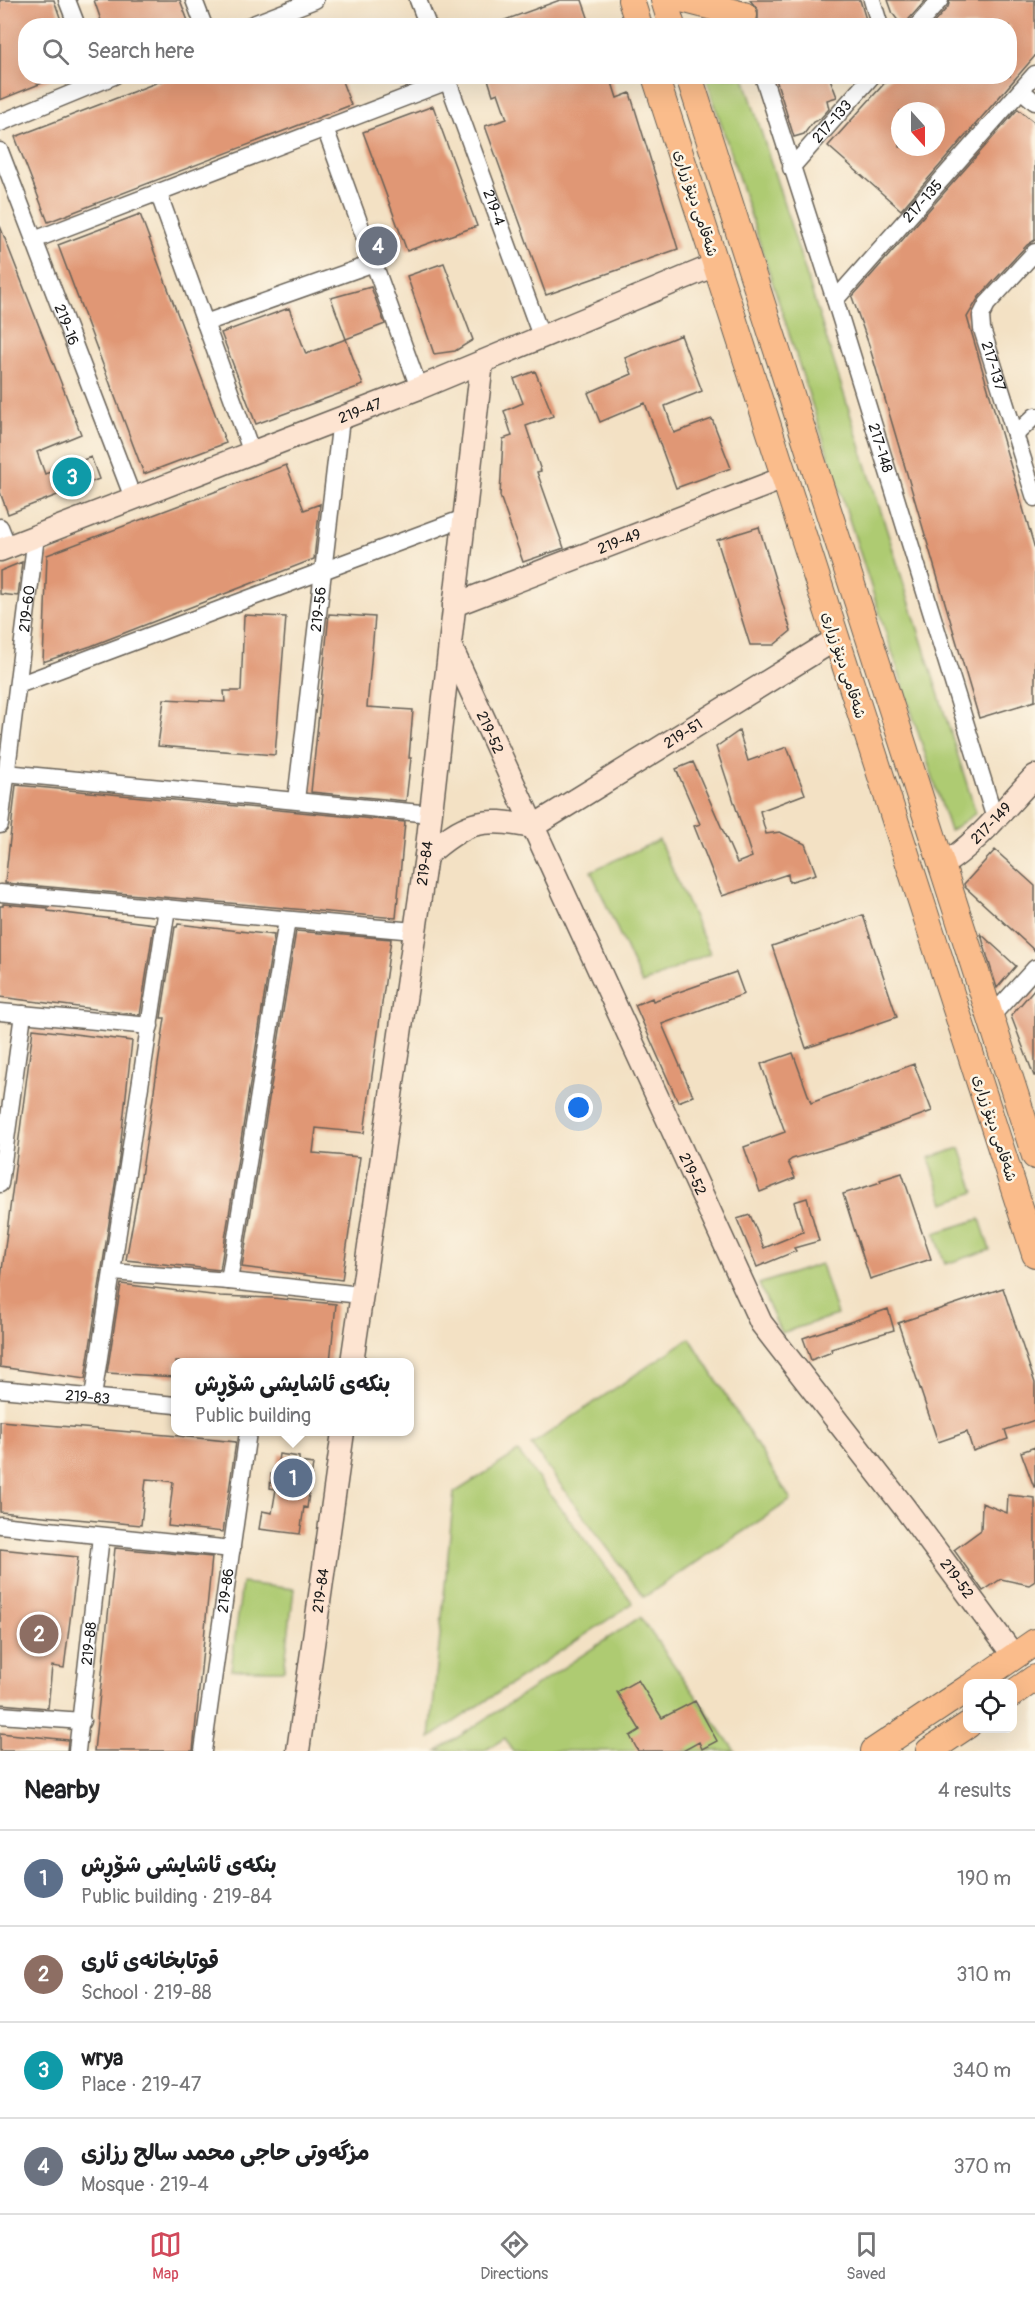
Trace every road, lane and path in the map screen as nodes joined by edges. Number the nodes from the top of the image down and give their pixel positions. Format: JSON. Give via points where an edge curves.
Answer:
{"nodes":[{"id":1,"x":67,"y":0,"type":"edge"},
{"id":2,"x":194,"y":0,"type":"edge"},
{"id":3,"x":315,"y":0,"type":"edge"},
{"id":4,"x":418,"y":0,"type":"edge"},
{"id":5,"x":631,"y":0,"type":"edge"},
{"id":6,"x":664,"y":0,"type":"edge"},
{"id":7,"x":685,"y":0,"type":"edge"},
{"id":8,"x":872,"y":0,"type":"edge"},
{"id":9,"x":940,"y":0,"type":"edge"},
{"id":10,"x":743,"y":13,"type":"edge"},
{"id":11,"x":74,"y":18,"type":"edge"},
{"id":12,"x":201,"y":18,"type":"edge"},
{"id":13,"x":269,"y":18,"type":"edge"},
{"id":14,"x":425,"y":18,"type":"edge"},
{"id":15,"x":637,"y":18,"type":"edge"},
{"id":16,"x":670,"y":18,"type":"edge"},
{"id":17,"x":878,"y":18,"type":"edge"},
{"id":18,"x":924,"y":18,"type":"edge"},
{"id":19,"x":1035,"y":74,"type":"edge"},
{"id":20,"x":89,"y":84,"type":"edge"},
{"id":21,"x":435,"y":84,"type":"edge"},
{"id":22,"x":449,"y":84,"type":"edge"},
{"id":23,"x":659,"y":84,"type":"edge"},
{"id":24,"x":692,"y":84,"type":"edge"},
{"id":25,"x":765,"y":84,"type":"edge"},
{"id":26,"x":865,"y":84,"type":"edge"},
{"id":27,"x":1021,"y":90,"type":"junction"},
{"id":28,"x":1035,"y":102,"type":"edge"},
{"id":29,"x":0,"y":123,"type":"edge"},
{"id":30,"x":325,"y":128,"type":"junction"},
{"id":31,"x":0,"y":151,"type":"edge"},
{"id":32,"x":791,"y":168,"type":"junction"},
{"id":33,"x":158,"y":192,"type":"junction"},
{"id":34,"x":34,"y":240,"type":"junction"},
{"id":35,"x":1035,"y":252,"type":"edge"},
{"id":36,"x":374,"y":263,"type":"junction"},
{"id":37,"x":716,"y":265,"type":"junction"},
{"id":38,"x":835,"y":300,"type":"junction"},
{"id":39,"x":205,"y":323,"type":"junction"},
{"id":40,"x":541,"y":336,"type":"junction"},
{"id":41,"x":482,"y":362,"type":"junction"},
{"id":42,"x":419,"y":388,"type":"junction"},
{"id":43,"x":1035,"y":416,"type":"edge"},
{"id":44,"x":341,"y":419,"type":"junction"},
{"id":45,"x":1015,"y":435,"type":"junction"},
{"id":46,"x":252,"y":453,"type":"junction"},
{"id":47,"x":784,"y":478,"type":"junction"},
{"id":48,"x":133,"y":498,"type":"junction"},
{"id":49,"x":1035,"y":498,"type":"edge"},
{"id":50,"x":464,"y":518,"type":"junction"},
{"id":51,"x":36,"y":536,"type":"junction"},
{"id":52,"x":3,"y":541,"type":"edge"},
{"id":53,"x":323,"y":571,"type":"junction"},
{"id":54,"x":454,"y":605,"type":"junction"},
{"id":55,"x":836,"y":639,"type":"junction"},
{"id":56,"x":450,"y":645,"type":"junction"},
{"id":57,"x":18,"y":685,"type":"junction"},
{"id":58,"x":6,"y":773,"type":"junction"},
{"id":59,"x":1035,"y":776,"type":"edge"},
{"id":60,"x":296,"y":800,"type":"junction"},
{"id":61,"x":431,"y":814,"type":"junction"},
{"id":62,"x":995,"y":819,"type":"junction"},
{"id":63,"x":0,"y":825,"type":"edge"},
{"id":64,"x":532,"y":827,"type":"junction"},
{"id":65,"x":426,"y":856,"type":"junction"},
{"id":66,"x":941,"y":866,"type":"junction"},
{"id":67,"x":0,"y":892,"type":"edge"},
{"id":68,"x":167,"y":908,"type":"junction"},
{"id":69,"x":287,"y":920,"type":"junction"},
{"id":70,"x":414,"y":931,"type":"junction"},
{"id":71,"x":1035,"y":968,"type":"edge"},
{"id":72,"x":0,"y":1012,"type":"edge"},
{"id":73,"x":23,"y":1014,"type":"junction"},
{"id":74,"x":989,"y":1014,"type":"junction"},
{"id":75,"x":150,"y":1026,"type":"junction"},
{"id":76,"x":3,"y":1134,"type":"edge"},
{"id":77,"x":1034,"y":1151,"type":"edge"},
{"id":78,"x":0,"y":1184,"type":"edge"},
{"id":79,"x":1035,"y":1254,"type":"edge"},
{"id":80,"x":112,"y":1272,"type":"junction"},
{"id":81,"x":229,"y":1281,"type":"junction"},
{"id":82,"x":361,"y":1295,"type":"junction"},
{"id":83,"x":353,"y":1358,"type":"edge"},
{"id":84,"x":0,"y":1389,"type":"edge"},
{"id":85,"x":93,"y":1397,"type":"junction"},
{"id":86,"x":171,"y":1405,"type":"edge"},
{"id":87,"x":247,"y":1436,"type":"edge"},
{"id":88,"x":342,"y":1436,"type":"edge"},
{"id":89,"x":0,"y":1526,"type":"edge"},
{"id":90,"x":101,"y":1536,"type":"junction"},
{"id":91,"x":232,"y":1549,"type":"junction"},
{"id":92,"x":1025,"y":1649,"type":"edge"},
{"id":93,"x":1035,"y":1678,"type":"edge"},
{"id":94,"x":980,"y":1679,"type":"edge"},
{"id":95,"x":963,"y":1691,"type":"edge"},
{"id":96,"x":1017,"y":1691,"type":"edge"},
{"id":97,"x":0,"y":1715,"type":"edge"},
{"id":98,"x":82,"y":1721,"type":"junction"},
{"id":99,"x":963,"y":1728,"type":"edge"},
{"id":100,"x":77,"y":1751,"type":"edge"},
{"id":101,"x":203,"y":1751,"type":"edge"},
{"id":102,"x":298,"y":1751,"type":"edge"},
{"id":103,"x":874,"y":1751,"type":"edge"},
{"id":104,"x":929,"y":1751,"type":"edge"}],
"edges":[{"from":1,"to":11,"type":"street"},
{"from":2,"to":12,"type":"street"},
{"from":3,"to":13,"type":"street"},
{"from":4,"to":14,"type":"street"},
{"from":5,"to":15,"type":"main road"},
{"from":6,"to":16,"type":"main road"},
{"from":7,"to":10,"type":"main road"},
{"from":8,"to":17,"type":"street"},
{"from":9,"to":18,"type":"street"},
{"from":19,"to":27,"type":"street","name":"217-135"},
{"from":20,"to":29,"type":"street"},
{"from":21,"to":30,"type":"street"},
{"from":22,"to":40,"type":"street","name":"219-4"},
{"from":23,"to":37,"type":"main road","name":"شەقامی دینۆ زراری"},
{"from":24,"to":66,"type":"main road","name":"شەقامی دینۆ زراری"},
{"from":25,"to":32,"type":"street","name":"217-148"},
{"from":26,"to":32,"type":"street","name":"217-133"},
{"from":27,"to":28,"type":"street"},
{"from":27,"to":38,"type":"street","name":"217-135"},
{"from":30,"to":33,"type":"street"},
{"from":30,"to":36,"type":"street"},
{"from":31,"to":34,"type":"street","name":"219-16"},
{"from":32,"to":38,"type":"street","name":"217-148"},
{"from":33,"to":34,"type":"street"},
{"from":33,"to":39,"type":"street"},
{"from":34,"to":48,"type":"street","name":"219-16"},
{"from":35,"to":45,"type":"street","name":"217-137","via":[[987,304],[981,316]]},
{"from":36,"to":39,"type":"street"},
{"from":36,"to":42,"type":"street"},
{"from":37,"to":40,"type":"street","name":"219-47"},
{"from":37,"to":47,"type":"main road","name":"شەقامی دینۆ زراری"},
{"from":38,"to":62,"type":"street","name":"217-148"},
{"from":39,"to":46,"type":"street"},
{"from":40,"to":41,"type":"street","name":"219-47"},
{"from":41,"to":42,"type":"street","name":"219-47"},
{"from":41,"to":50,"type":"street","name":"219-84"},
{"from":42,"to":44,"type":"street","name":"219-47"},
{"from":43,"to":45,"type":"street"},
{"from":44,"to":46,"type":"street","name":"219-47"},
{"from":44,"to":53,"type":"street","name":"219-56"},
{"from":45,"to":49,"type":"street","name":"217-137"},
{"from":46,"to":48,"type":"street","name":"219-47"},
{"from":47,"to":54,"type":"street","name":"219-49"},
{"from":47,"to":55,"type":"main road","name":"شەقامی دینۆ زراری"},
{"from":48,"to":51,"type":"street","name":"219-47"},
{"from":50,"to":53,"type":"street"},
{"from":50,"to":54,"type":"street","name":"219-84"},
{"from":51,"to":52,"type":"street","name":"219-47"},
{"from":51,"to":57,"type":"street","name":"219-60"},
{"from":53,"to":57,"type":"street"},
{"from":53,"to":60,"type":"street","name":"219-56"},
{"from":54,"to":56,"type":"street","name":"219-84"},
{"from":55,"to":64,"type":"street","name":"219-51"},
{"from":55,"to":79,"type":"main road","name":"شەقامی دینۆ زراری"},
{"from":56,"to":61,"type":"street","name":"219-84"},
{"from":56,"to":64,"type":"street","name":"219-52"},
{"from":57,"to":58,"type":"street","name":"219-60"},
{"from":58,"to":60,"type":"street"},
{"from":58,"to":63,"type":"street","name":"219-60"},
{"from":59,"to":62,"type":"street","name":"217-149"},
{"from":60,"to":61,"type":"street"},
{"from":61,"to":65,"type":"street","name":"219-84"},
{"from":62,"to":66,"type":"street","name":"217-149"},
{"from":64,"to":65,"type":"street","via":[[509,822],[466,826]]},
{"from":64,"to":92,"type":"street","name":"219-52","via":[[761,1323],[904,1507]]},
{"from":65,"to":70,"type":"street","name":"219-84"},
{"from":66,"to":74,"type":"main road","name":"شەقامی دینۆ زراری"},
{"from":67,"to":68,"type":"street"},
{"from":68,"to":69,"type":"street"},
{"from":68,"to":75,"type":"street"},
{"from":69,"to":70,"type":"street"},
{"from":69,"to":81,"type":"street"},
{"from":70,"to":82,"type":"street","name":"219-84"},
{"from":71,"to":74,"type":"street"},
{"from":72,"to":73,"type":"street"},
{"from":73,"to":75,"type":"street"},
{"from":73,"to":76,"type":"street"},
{"from":74,"to":77,"type":"main road","name":"شەقامی دینۆ زراری"},
{"from":75,"to":80,"type":"street"},
{"from":76,"to":78,"type":"street"},
{"from":80,"to":81,"type":"street"},
{"from":80,"to":85,"type":"street"},
{"from":81,"to":82,"type":"street"},
{"from":82,"to":83,"type":"street","name":"219-84"},
{"from":84,"to":85,"type":"street","name":"219-83"},
{"from":85,"to":86,"type":"street","name":"219-83"},
{"from":87,"to":91,"type":"street","name":"219-86"},
{"from":88,"to":102,"type":"street","name":"219-84"},
{"from":89,"to":90,"type":"street"},
{"from":90,"to":91,"type":"street"},
{"from":90,"to":98,"type":"street","name":"219-88"},
{"from":91,"to":101,"type":"street","name":"219-86"},
{"from":92,"to":94,"type":"main road"},
{"from":93,"to":96,"type":"main road"},
{"from":95,"to":103,"type":"main road"},
{"from":97,"to":98,"type":"street"},
{"from":98,"to":100,"type":"street","name":"219-88"},
{"from":99,"to":104,"type":"main road"}]}
